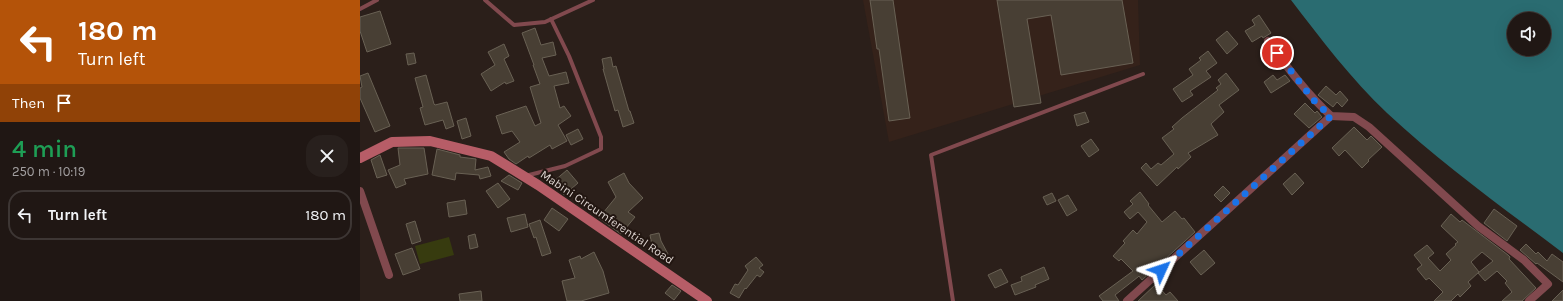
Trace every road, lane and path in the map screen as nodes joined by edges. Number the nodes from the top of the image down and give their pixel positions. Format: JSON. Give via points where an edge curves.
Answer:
{"nodes":[{"id":1,"x":377,"y":0,"type":"edge"},
{"id":2,"x":485,"y":0,"type":"edge"},
{"id":3,"x":593,"y":0,"type":"edge"},
{"id":4,"x":360,"y":9,"type":"edge"},
{"id":5,"x":551,"y":19,"type":"junction"},
{"id":6,"x":1268,"y":41,"type":"dead end"},
{"id":7,"x":1142,"y":74,"type":"dead end"},
{"id":8,"x":1331,"y":116,"type":"junction"},
{"id":9,"x":360,"y":158,"type":"edge"},
{"id":10,"x":523,"y":176,"type":"junction"},
{"id":11,"x":360,"y":191,"type":"edge"},
{"id":12,"x":389,"y":275,"type":"dead end"},
{"id":13,"x":707,"y":301,"type":"edge"},
{"id":14,"x":954,"y":301,"type":"edge"},
{"id":15,"x":1127,"y":301,"type":"edge"},
{"id":16,"x":1528,"y":301,"type":"edge"}],
"edges":[{"from":1,"to":4,"type":"lane"},
{"from":2,"to":5,"type":"lane","via":[[514,25],[545,22]]},
{"from":3,"to":5,"type":"lane"},
{"from":5,"to":10,"type":"lane","via":[[569,56],[601,137],[601,149],[565,166]]},
{"from":6,"to":8,"type":"street","via":[[1294,77]]},
{"from":7,"to":14,"type":"lane","via":[[931,155]]},
{"from":8,"to":15,"type":"street"},
{"from":8,"to":16,"type":"street","via":[[1354,117],[1369,127],[1478,226],[1524,260],[1548,284]]},
{"from":9,"to":10,"type":"main road","name":"Mabini Circumferential Road","via":[[392,142],[430,141],[491,156]]},
{"from":10,"to":13,"type":"main road","name":"Mabini Circumferential Road"},
{"from":11,"to":12,"type":"street"}]}
